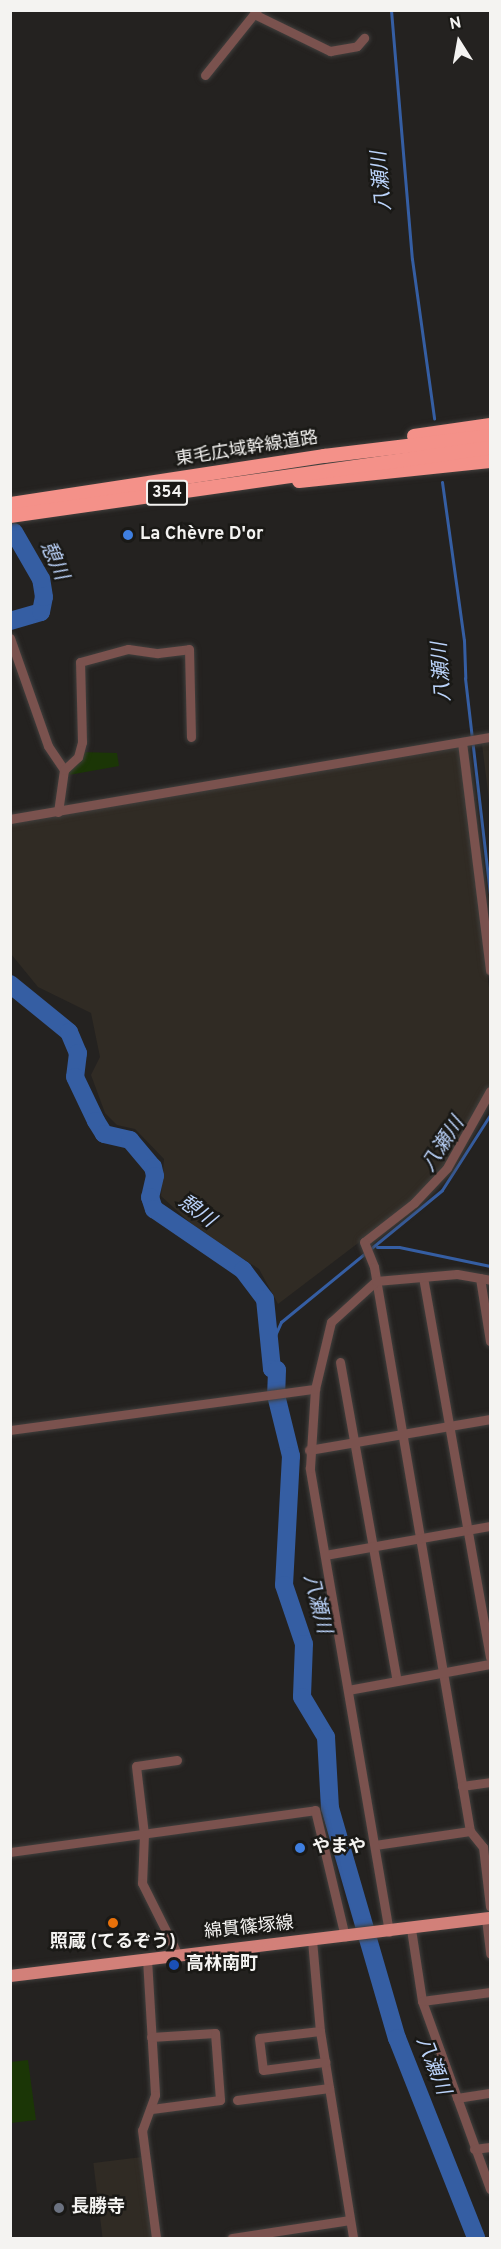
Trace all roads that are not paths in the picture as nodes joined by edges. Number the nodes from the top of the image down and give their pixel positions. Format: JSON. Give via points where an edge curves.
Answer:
{"nodes":[{"id":1,"x":255,"y":12,"type":"edge"},
{"id":2,"x":364,"y":38,"type":"dead end"},
{"id":3,"x":205,"y":75,"type":"dead end"},
{"id":4,"x":490,"y":425,"type":"edge"},
{"id":5,"x":490,"y":436,"type":"edge"},
{"id":6,"x":490,"y":448,"type":"edge"},
{"id":7,"x":490,"y":461,"type":"edge"},
{"id":8,"x":235,"y":470,"type":"junction"},
{"id":9,"x":208,"y":487,"type":"junction"},
{"id":10,"x":10,"y":504,"type":"edge"},
{"id":11,"x":10,"y":516,"type":"edge"},
{"id":12,"x":10,"y":638,"type":"edge"},
{"id":13,"x":191,"y":737,"type":"dead end"},
{"id":14,"x":490,"y":737,"type":"edge"},
{"id":15,"x":465,"y":742,"type":"junction"},
{"id":16,"x":64,"y":770,"type":"junction"},
{"id":17,"x":58,"y":812,"type":"junction"},
{"id":18,"x":10,"y":819,"type":"edge"},
{"id":19,"x":490,"y":970,"type":"edge"},
{"id":20,"x":490,"y":1091,"type":"edge"},
{"id":21,"x":423,"y":1277,"type":"junction"},
{"id":22,"x":480,"y":1278,"type":"junction"},
{"id":23,"x":376,"y":1281,"type":"junction"},
{"id":24,"x":490,"y":1281,"type":"edge"},
{"id":25,"x":490,"y":1341,"type":"edge"},
{"id":26,"x":340,"y":1362,"type":"dead end"},
{"id":27,"x":315,"y":1389,"type":"junction"},
{"id":28,"x":490,"y":1419,"type":"edge"},
{"id":29,"x":450,"y":1426,"type":"junction"},
{"id":30,"x":10,"y":1430,"type":"edge"},
{"id":31,"x":402,"y":1434,"type":"junction"},
{"id":32,"x":355,"y":1442,"type":"junction"},
{"id":33,"x":309,"y":1450,"type":"junction"},
{"id":34,"x":490,"y":1526,"type":"edge"},
{"id":35,"x":468,"y":1530,"type":"junction"},
{"id":36,"x":419,"y":1538,"type":"junction"},
{"id":37,"x":373,"y":1546,"type":"junction"},
{"id":38,"x":325,"y":1555,"type":"junction"},
{"id":39,"x":490,"y":1657,"type":"edge"},
{"id":40,"x":490,"y":1664,"type":"edge"},
{"id":41,"x":442,"y":1673,"type":"junction"},
{"id":42,"x":397,"y":1681,"type":"junction"},
{"id":43,"x":348,"y":1690,"type":"junction"},
{"id":44,"x":177,"y":1760,"type":"dead end"},
{"id":45,"x":490,"y":1782,"type":"edge"},
{"id":46,"x":462,"y":1786,"type":"junction"},
{"id":47,"x":470,"y":1831,"type":"junction"},
{"id":48,"x":144,"y":1834,"type":"junction"},
{"id":49,"x":375,"y":1845,"type":"junction"},
{"id":50,"x":487,"y":1846,"type":"edge"},
{"id":51,"x":10,"y":1852,"type":"edge"},
{"id":52,"x":489,"y":1915,"type":"edge"},
{"id":53,"x":411,"y":1929,"type":"junction"},
{"id":54,"x":387,"y":1932,"type":"junction"},
{"id":55,"x":347,"y":1937,"type":"junction"},
{"id":56,"x":312,"y":1941,"type":"junction"},
{"id":57,"x":178,"y":1954,"type":"junction"},
{"id":58,"x":490,"y":1954,"type":"edge"},
{"id":59,"x":147,"y":1959,"type":"junction"},
{"id":60,"x":10,"y":1976,"type":"edge"},
{"id":61,"x":490,"y":1992,"type":"edge"},
{"id":62,"x":422,"y":2001,"type":"junction"},
{"id":63,"x":320,"y":2031,"type":"junction"},
{"id":64,"x":151,"y":2037,"type":"junction"},
{"id":65,"x":325,"y":2062,"type":"junction"},
{"id":66,"x":329,"y":2088,"type":"junction"},
{"id":67,"x":490,"y":2093,"type":"edge"},
{"id":68,"x":458,"y":2098,"type":"junction"},
{"id":69,"x":237,"y":2100,"type":"dead end"},
{"id":70,"x":152,"y":2109,"type":"junction"},
{"id":71,"x":490,"y":2147,"type":"edge"},
{"id":72,"x":474,"y":2149,"type":"junction"},
{"id":73,"x":490,"y":2189,"type":"edge"},
{"id":74,"x":349,"y":2220,"type":"junction"},
{"id":75,"x":156,"y":2238,"type":"edge"},
{"id":76,"x":232,"y":2238,"type":"edge"},
{"id":77,"x":353,"y":2238,"type":"edge"}],
"edges":[{"from":1,"to":2,"type":"street","via":[[330,51],[357,46]]},
{"from":1,"to":3,"type":"street"},
{"from":4,"to":8,"type":"highway","number":"354","via":[[300,452]]},
{"from":5,"to":8,"type":"highway","name":"東毛広域幹線道路","number":"354"},
{"from":6,"to":9,"type":"highway","name":"東毛広域幹線道路","number":"354"},
{"from":7,"to":9,"type":"highway","number":"354"},
{"from":8,"to":10,"type":"highway","name":"東毛広域幹線道路","number":"354"},
{"from":9,"to":11,"type":"highway","name":"東毛広域幹線道路","number":"354"},
{"from":12,"to":16,"type":"street","via":[[48,746]]},
{"from":13,"to":16,"type":"street","via":[[189,649],[158,653],[129,649],[80,662],[82,742],[78,757]]},
{"from":14,"to":15,"type":"street"},
{"from":15,"to":17,"type":"street"},
{"from":15,"to":19,"type":"street"},
{"from":16,"to":17,"type":"street"},
{"from":17,"to":18,"type":"street"},
{"from":20,"to":23,"type":"street","via":[[447,1168],[414,1203],[364,1242]]},
{"from":21,"to":22,"type":"street","via":[[458,1274]]},
{"from":21,"to":23,"type":"street"},
{"from":21,"to":29,"type":"street"},
{"from":22,"to":24,"type":"street"},
{"from":22,"to":25,"type":"street"},
{"from":23,"to":27,"type":"street","via":[[331,1322]]},
{"from":23,"to":31,"type":"street"},
{"from":26,"to":32,"type":"street"},
{"from":27,"to":30,"type":"street"},
{"from":27,"to":33,"type":"street"},
{"from":28,"to":29,"type":"street"},
{"from":29,"to":31,"type":"street"},
{"from":29,"to":35,"type":"street"},
{"from":31,"to":32,"type":"street"},
{"from":31,"to":36,"type":"street"},
{"from":32,"to":33,"type":"street"},
{"from":32,"to":37,"type":"street"},
{"from":33,"to":38,"type":"street"},
{"from":34,"to":35,"type":"street"},
{"from":35,"to":36,"type":"street"},
{"from":35,"to":39,"type":"street"},
{"from":36,"to":37,"type":"street"},
{"from":36,"to":41,"type":"street"},
{"from":37,"to":38,"type":"street"},
{"from":37,"to":42,"type":"street"},
{"from":38,"to":43,"type":"street"},
{"from":40,"to":41,"type":"street"},
{"from":41,"to":42,"type":"street"},
{"from":41,"to":46,"type":"street"},
{"from":42,"to":43,"type":"street"},
{"from":43,"to":49,"type":"street"},
{"from":44,"to":48,"type":"street","via":[[136,1766]]},
{"from":45,"to":46,"type":"street"},
{"from":46,"to":47,"type":"street"},
{"from":47,"to":49,"type":"street"},
{"from":47,"to":50,"type":"street"},
{"from":48,"to":51,"type":"street"},
{"from":48,"to":55,"type":"street","via":[[315,1809]]},
{"from":48,"to":57,"type":"street","via":[[142,1883]]},
{"from":49,"to":54,"type":"street"},
{"from":50,"to":52,"type":"street"},
{"from":52,"to":53,"type":"main road","name":"綿貫篠塚線"},
{"from":52,"to":58,"type":"street"},
{"from":53,"to":54,"type":"main road","name":"綿貫篠塚線"},
{"from":53,"to":62,"type":"street"},
{"from":54,"to":55,"type":"main road","name":"綿貫篠塚線"},
{"from":55,"to":56,"type":"main road","name":"綿貫篠塚線"},
{"from":56,"to":57,"type":"main road","name":"綿貫篠塚線"},
{"from":56,"to":63,"type":"street"},
{"from":57,"to":59,"type":"main road","name":"綿貫篠塚線"},
{"from":59,"to":60,"type":"main road","name":"綿貫篠塚線"},
{"from":59,"to":64,"type":"street"},
{"from":61,"to":62,"type":"street"},
{"from":62,"to":68,"type":"street"},
{"from":63,"to":65,"type":"street"},
{"from":63,"to":65,"type":"street","via":[[259,2038],[263,2070]]},
{"from":64,"to":70,"type":"street"},
{"from":64,"to":70,"type":"street","via":[[215,2033],[220,2100]]},
{"from":65,"to":66,"type":"street"},
{"from":66,"to":69,"type":"street"},
{"from":66,"to":74,"type":"street"},
{"from":67,"to":68,"type":"street"},
{"from":68,"to":72,"type":"street"},
{"from":70,"to":75,"type":"street","via":[[142,2130]]},
{"from":71,"to":72,"type":"street"},
{"from":72,"to":73,"type":"street"},
{"from":74,"to":76,"type":"street"},
{"from":74,"to":77,"type":"street"}]}
